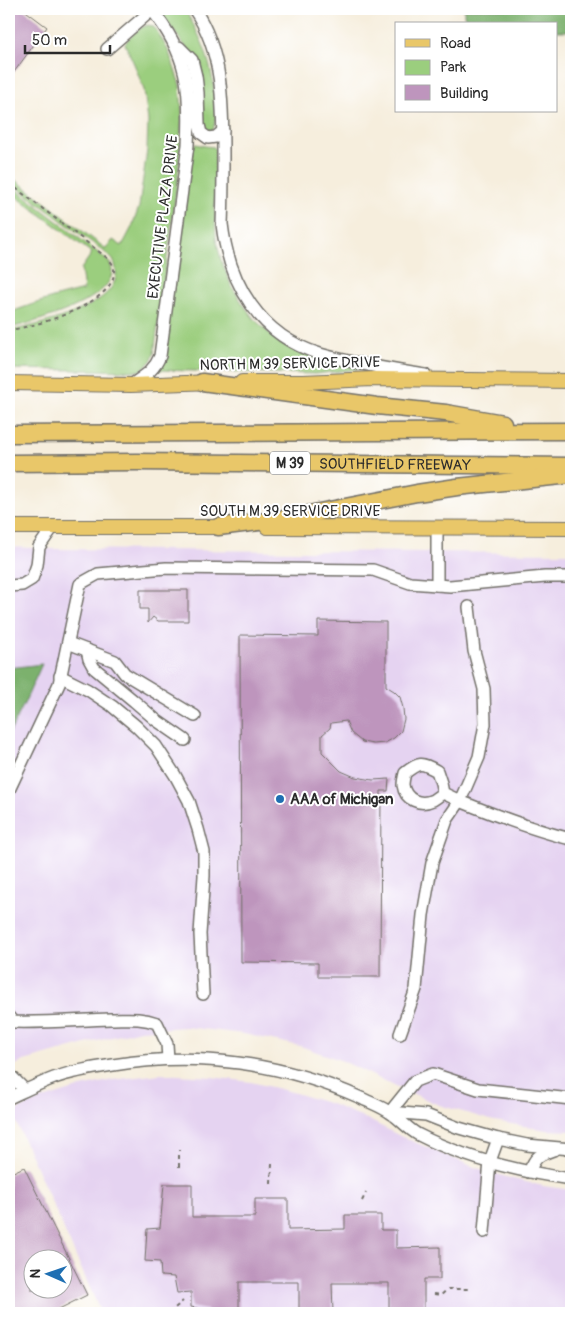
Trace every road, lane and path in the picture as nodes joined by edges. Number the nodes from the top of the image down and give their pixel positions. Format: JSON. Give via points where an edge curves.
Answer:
{"nodes":[{"id":1,"x":152,"y":9,"type":"edge"},
{"id":2,"x":194,"y":9,"type":"edge"},
{"id":3,"x":174,"y":42,"type":"junction"},
{"id":4,"x":107,"y":49,"type":"dead end"},
{"id":5,"x":223,"y":131,"type":"junction"},
{"id":6,"x":9,"y":183,"type":"edge"},
{"id":7,"x":9,"y":330,"type":"edge"},
{"id":8,"x":444,"y":379,"type":"junction"},
{"id":9,"x":571,"y":381,"type":"edge"},
{"id":10,"x":9,"y":382,"type":"edge"},
{"id":11,"x":202,"y":382,"type":"junction"},
{"id":12,"x":131,"y":385,"type":"junction"},
{"id":13,"x":547,"y":431,"type":"junction"},
{"id":14,"x":571,"y":431,"type":"edge"},
{"id":15,"x":9,"y":434,"type":"edge"},
{"id":16,"x":9,"y":463,"type":"edge"},
{"id":17,"x":571,"y":466,"type":"edge"},
{"id":18,"x":571,"y":474,"type":"edge"},
{"id":19,"x":9,"y":527,"type":"edge"},
{"id":20,"x":53,"y":527,"type":"junction"},
{"id":21,"x":218,"y":527,"type":"junction"},
{"id":22,"x":437,"y":528,"type":"junction"},
{"id":23,"x":571,"y":528,"type":"edge"},
{"id":24,"x":571,"y":577,"type":"edge"},
{"id":25,"x":437,"y":585,"type":"junction"},
{"id":26,"x":9,"y":586,"type":"edge"},
{"id":27,"x":468,"y":607,"type":"dead end"},
{"id":28,"x":68,"y":643,"type":"junction"},
{"id":29,"x":87,"y":650,"type":"junction"},
{"id":30,"x":60,"y":676,"type":"junction"},
{"id":31,"x":195,"y":716,"type":"dead end"},
{"id":32,"x":185,"y":740,"type":"dead end"},
{"id":33,"x":9,"y":790,"type":"edge"},
{"id":34,"x":443,"y":793,"type":"dead end"},
{"id":35,"x":460,"y":801,"type":"junction"},
{"id":36,"x":571,"y":840,"type":"edge"},
{"id":37,"x":203,"y":994,"type":"dead end"},
{"id":38,"x":9,"y":1017,"type":"edge"},
{"id":39,"x":400,"y":1034,"type":"dead end"},
{"id":40,"x":168,"y":1059,"type":"junction"},
{"id":41,"x":9,"y":1074,"type":"edge"},
{"id":42,"x":25,"y":1090,"type":"junction"},
{"id":43,"x":9,"y":1098,"type":"edge"},
{"id":44,"x":571,"y":1099,"type":"edge"},
{"id":45,"x":390,"y":1112,"type":"junction"},
{"id":46,"x":498,"y":1139,"type":"junction"},
{"id":47,"x":557,"y":1148,"type":"junction"},
{"id":48,"x":571,"y":1149,"type":"edge"},
{"id":49,"x":179,"y":1150,"type":"dead end"},
{"id":50,"x":490,"y":1161,"type":"junction"},
{"id":51,"x":272,"y":1163,"type":"dead end"},
{"id":52,"x":179,"y":1167,"type":"dead end"},
{"id":53,"x":529,"y":1172,"type":"junction"},
{"id":54,"x":571,"y":1180,"type":"edge"},
{"id":55,"x":271,"y":1184,"type":"dead end"},
{"id":56,"x":366,"y":1193,"type":"dead end"},
{"id":57,"x":362,"y":1201,"type":"dead end"},
{"id":58,"x":484,"y":1232,"type":"dead end"},
{"id":59,"x":470,"y":1289,"type":"dead end"},
{"id":60,"x":434,"y":1294,"type":"dead end"},
{"id":61,"x":183,"y":1301,"type":"dead end"},
{"id":62,"x":169,"y":1312,"type":"edge"}],
"edges":[{"from":1,"to":3,"type":"street","name":"EXECUTIVE PLAZA DRIVE"},
{"from":1,"to":4,"type":"street"},
{"from":2,"to":5,"type":"street","via":[[211,41],[218,66]]},
{"from":3,"to":5,"type":"street","name":"EXECUTIVE PLAZA DRIVE","via":[[192,60],[201,133],[208,138]]},
{"from":3,"to":12,"type":"street","name":"EXECUTIVE PLAZA DRIVE","via":[[187,78],[188,145],[160,356],[151,371]]},
{"from":5,"to":8,"type":"street","via":[[222,224],[228,260],[237,282],[261,318],[288,340],[319,354]]},
{"from":6,"to":7,"type":"path","via":[[102,254],[113,264],[114,275],[110,285],[83,307],[64,316]]},
{"from":8,"to":9,"type":"main road","name":"NORTH M 39 SERVICE DRIVE"},
{"from":8,"to":11,"type":"main road","name":"NORTH M 39 SERVICE DRIVE"},
{"from":10,"to":12,"type":"main road","name":"NORTH M 39 SERVICE DRIVE"},
{"from":11,"to":12,"type":"main road","name":"NORTH M 39 SERVICE DRIVE"},
{"from":11,"to":13,"type":"highway","via":[[446,413]]},
{"from":13,"to":14,"type":"highway","name":"SOUTHFIELD FREEWAY","number":"M 39"},
{"from":13,"to":15,"type":"highway","name":"SOUTHFIELD FREEWAY","number":"M 39"},
{"from":16,"to":17,"type":"highway","name":"SOUTHFIELD FREEWAY","number":"M 39"},
{"from":18,"to":21,"type":"highway","via":[[441,489],[283,519]]},
{"from":19,"to":20,"type":"main road","name":"SOUTH M 39 SERVICE DRIVE"},
{"from":20,"to":21,"type":"main road","name":"SOUTH M 39 SERVICE DRIVE"},
{"from":20,"to":26,"type":"street","via":[[39,547],[32,579],[22,585]]},
{"from":21,"to":22,"type":"main road","name":"SOUTH M 39 SERVICE DRIVE"},
{"from":22,"to":23,"type":"main road","name":"SOUTH M 39 SERVICE DRIVE"},
{"from":22,"to":25,"type":"street"},
{"from":24,"to":25,"type":"street"},
{"from":25,"to":28,"type":"street","via":[[410,583],[373,570],[166,568],[98,574],[80,584]]},
{"from":27,"to":35,"type":"street","via":[[474,651],[484,689],[485,724],[479,757]]},
{"from":28,"to":29,"type":"street"},
{"from":28,"to":30,"type":"street"},
{"from":29,"to":31,"type":"street","via":[[115,661],[125,674]]},
{"from":29,"to":32,"type":"street","via":[[94,668]]},
{"from":30,"to":33,"type":"street"},
{"from":30,"to":37,"type":"street","via":[[88,690],[136,726],[156,746],[189,801],[204,852],[200,934]]},
{"from":34,"to":35,"type":"street"},
{"from":35,"to":36,"type":"street","via":[[499,818]]},
{"from":35,"to":39,"type":"street","via":[[447,820],[432,864],[416,989]]},
{"from":38,"to":40,"type":"street","via":[[13,1022],[34,1023],[144,1019],[157,1023],[167,1044]]},
{"from":40,"to":42,"type":"street","via":[[90,1068]]},
{"from":40,"to":45,"type":"street","via":[[218,1060],[286,1072],[339,1089]]},
{"from":41,"to":42,"type":"street"},
{"from":42,"to":43,"type":"street"},
{"from":44,"to":45,"type":"street","via":[[478,1090],[433,1074],[415,1081]]},
{"from":45,"to":46,"type":"street","via":[[426,1115]]},
{"from":45,"to":50,"type":"street","via":[[417,1134]]},
{"from":46,"to":47,"type":"street"},
{"from":46,"to":50,"type":"street"},
{"from":47,"to":48,"type":"street"},
{"from":47,"to":53,"type":"street","via":[[538,1156]]},
{"from":49,"to":52,"type":"path"},
{"from":50,"to":53,"type":"street"},
{"from":50,"to":58,"type":"street"},
{"from":51,"to":55,"type":"path"},
{"from":53,"to":54,"type":"street"},
{"from":56,"to":57,"type":"path"},
{"from":59,"to":60,"type":"path","via":[[448,1289],[441,1295]]},
{"from":61,"to":62,"type":"path"}]}
